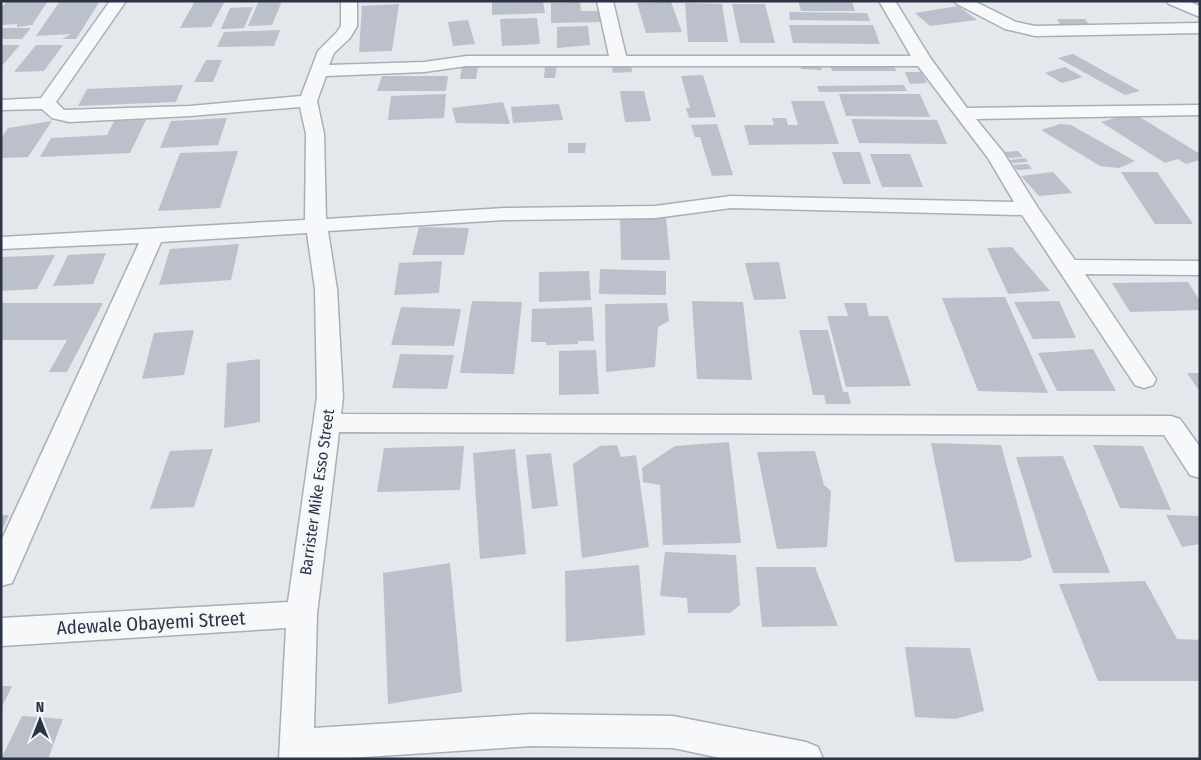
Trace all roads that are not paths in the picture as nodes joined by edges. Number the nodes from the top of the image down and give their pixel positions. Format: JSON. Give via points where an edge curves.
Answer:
{"nodes":[{"id":1,"x":118,"y":1,"type":"edge"},
{"id":2,"x":349,"y":1,"type":"edge"},
{"id":3,"x":605,"y":1,"type":"edge"},
{"id":4,"x":887,"y":1,"type":"edge"},
{"id":5,"x":962,"y":1,"type":"edge"},
{"id":6,"x":1174,"y":1,"type":"edge"},
{"id":7,"x":1200,"y":12,"type":"edge"},
{"id":8,"x":1200,"y":28,"type":"edge"},
{"id":9,"x":618,"y":60,"type":"junction"},
{"id":10,"x":923,"y":61,"type":"junction"},
{"id":11,"x":320,"y":71,"type":"junction"},
{"id":12,"x":308,"y":101,"type":"junction"},
{"id":13,"x":46,"y":103,"type":"junction"},
{"id":14,"x":1,"y":105,"type":"edge"},
{"id":15,"x":1200,"y":110,"type":"edge"},
{"id":16,"x":962,"y":114,"type":"junction"},
{"id":17,"x":1028,"y":209,"type":"junction"},
{"id":18,"x":316,"y":225,"type":"junction"},
{"id":19,"x":153,"y":236,"type":"junction"},
{"id":20,"x":1,"y":243,"type":"edge"},
{"id":21,"x":1069,"y":266,"type":"junction"},
{"id":22,"x":1200,"y":268,"type":"edge"},
{"id":23,"x":1144,"y":379,"type":"dead end"},
{"id":24,"x":328,"y":423,"type":"junction"},
{"id":25,"x":1200,"y":468,"type":"edge"},
{"id":26,"x":1,"y":574,"type":"edge"},
{"id":27,"x":302,"y":614,"type":"junction"},
{"id":28,"x":1,"y":632,"type":"edge"},
{"id":29,"x":297,"y":752,"type":"edge"},
{"id":30,"x":806,"y":759,"type":"edge"}],
"edges":[{"from":1,"to":13,"type":"street"},
{"from":2,"to":11,"type":"street","via":[[349,26],[326,51]]},
{"from":3,"to":9,"type":"street"},
{"from":4,"to":10,"type":"street"},
{"from":5,"to":8,"type":"street","via":[[1010,26],[1035,31]]},
{"from":6,"to":7,"type":"street"},
{"from":9,"to":10,"type":"street"},
{"from":9,"to":11,"type":"street","via":[[467,61],[424,67]]},
{"from":10,"to":16,"type":"street"},
{"from":11,"to":12,"type":"street"},
{"from":12,"to":13,"type":"street","via":[[190,111],[69,116],[58,114]]},
{"from":12,"to":18,"type":"street","name":"Barrister Mike Esso Street","via":[[315,134]]},
{"from":13,"to":14,"type":"street"},
{"from":15,"to":16,"type":"street"},
{"from":16,"to":17,"type":"street","via":[[996,156]]},
{"from":17,"to":18,"type":"street","via":[[731,202],[655,212],[504,214]]},
{"from":17,"to":21,"type":"street"},
{"from":18,"to":19,"type":"street"},
{"from":18,"to":24,"type":"street","name":"Barrister Mike Esso Street","via":[[326,289]]},
{"from":19,"to":20,"type":"street"},
{"from":19,"to":26,"type":"street"},
{"from":21,"to":22,"type":"street"},
{"from":21,"to":23,"type":"street"},
{"from":24,"to":25,"type":"street","via":[[1171,426]]},
{"from":24,"to":27,"type":"street","name":"Barrister Mike Esso Street"},
{"from":27,"to":28,"type":"street","name":"Adewale Obayemi Street"},
{"from":27,"to":29,"type":"street","name":"Barrister Mike Esso Street"},
{"from":29,"to":30,"type":"street","via":[[532,730],[673,732]]}]}
